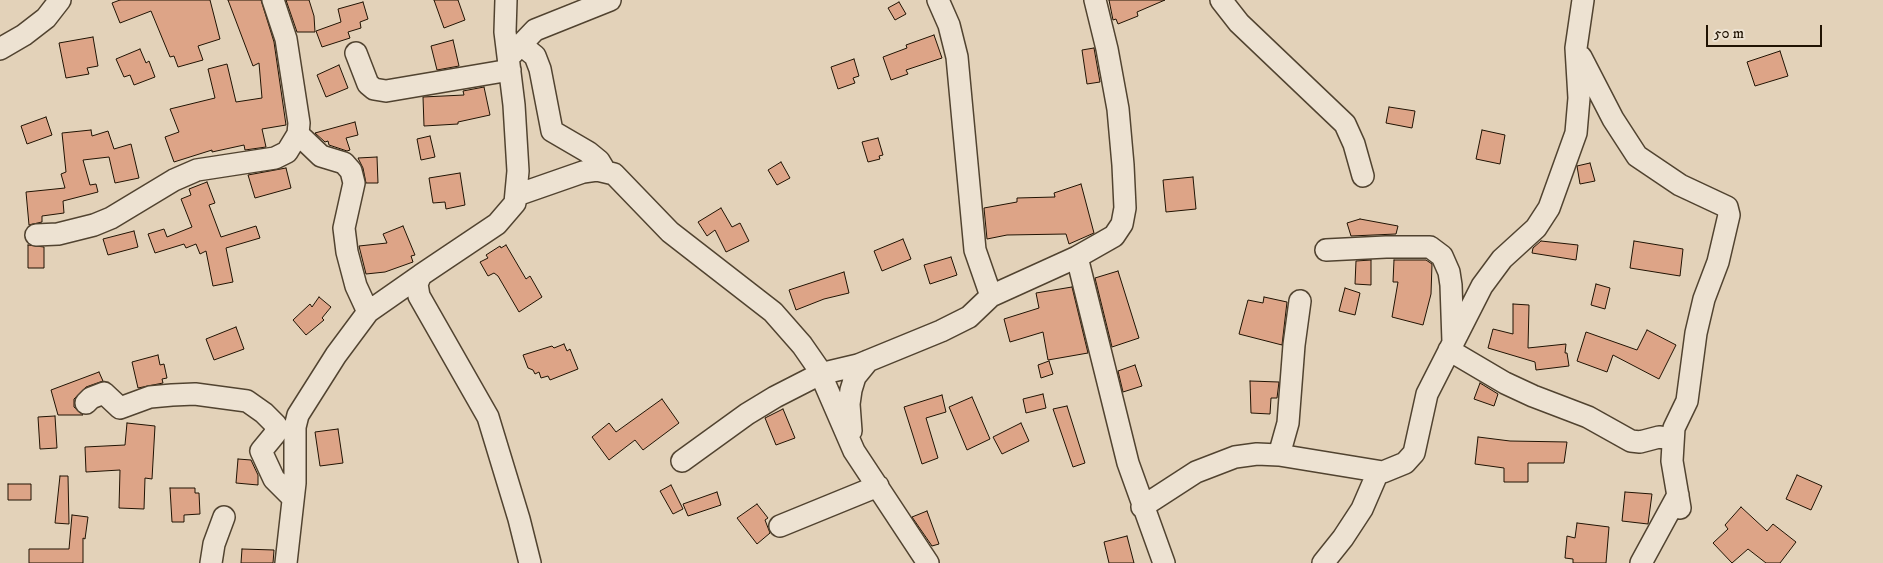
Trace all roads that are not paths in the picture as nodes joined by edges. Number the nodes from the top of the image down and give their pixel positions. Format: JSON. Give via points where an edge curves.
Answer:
{"nodes":[{"id":1,"x":60,"y":0,"type":"edge"},
{"id":2,"x":274,"y":0,"type":"edge"},
{"id":3,"x":506,"y":0,"type":"edge"},
{"id":4,"x":610,"y":0,"type":"edge"},
{"id":5,"x":938,"y":0,"type":"edge"},
{"id":6,"x":1095,"y":0,"type":"edge"},
{"id":7,"x":1221,"y":0,"type":"edge"},
{"id":8,"x":1583,"y":0,"type":"edge"},
{"id":9,"x":1576,"y":48,"type":"junction"},
{"id":10,"x":0,"y":50,"type":"edge"},
{"id":11,"x":356,"y":52,"type":"dead end"},
{"id":12,"x":513,"y":57,"type":"junction"},
{"id":13,"x":298,"y":134,"type":"junction"},
{"id":14,"x":605,"y":171,"type":"junction"},
{"id":15,"x":1363,"y":176,"type":"dead end"},
{"id":16,"x":517,"y":195,"type":"junction"},
{"id":17,"x":36,"y":234,"type":"dead end"},
{"id":18,"x":1326,"y":250,"type":"dead end"},
{"id":19,"x":1077,"y":257,"type":"junction"},
{"id":20,"x":421,"y":274,"type":"junction"},
{"id":21,"x":991,"y":296,"type":"junction"},
{"id":22,"x":1300,"y":301,"type":"dead end"},
{"id":23,"x":368,"y":312,"type":"junction"},
{"id":24,"x":1451,"y":346,"type":"junction"},
{"id":25,"x":868,"y":361,"type":"junction"},
{"id":26,"x":820,"y":374,"type":"junction"},
{"id":27,"x":86,"y":403,"type":"dead end"},
{"id":28,"x":1673,"y":439,"type":"junction"},
{"id":29,"x":854,"y":451,"type":"junction"},
{"id":30,"x":1279,"y":455,"type":"junction"},
{"id":31,"x":682,"y":461,"type":"dead end"},
{"id":32,"x":1378,"y":472,"type":"junction"},
{"id":33,"x":878,"y":486,"type":"junction"},
{"id":34,"x":293,"y":498,"type":"junction"},
{"id":35,"x":1142,"y":507,"type":"junction"},
{"id":36,"x":224,"y":517,"type":"dead end"},
{"id":37,"x":780,"y":526,"type":"dead end"},
{"id":38,"x":211,"y":563,"type":"edge"},
{"id":39,"x":286,"y":563,"type":"edge"},
{"id":40,"x":530,"y":563,"type":"edge"},
{"id":41,"x":928,"y":563,"type":"edge"},
{"id":42,"x":1164,"y":563,"type":"edge"},
{"id":43,"x":1323,"y":563,"type":"edge"},
{"id":44,"x":1641,"y":563,"type":"edge"}],
"edges":[{"from":1,"to":10,"type":"street","via":[[46,18]]},
{"from":2,"to":13,"type":"street","via":[[286,39],[297,105]]},
{"from":3,"to":12,"type":"street","via":[[505,32]]},
{"from":4,"to":12,"type":"street","via":[[535,30]]},
{"from":5,"to":21,"type":"street","via":[[957,56],[975,250]]},
{"from":6,"to":19,"type":"street","via":[[1118,109],[1125,208],[1122,224],[1114,236]]},
{"from":7,"to":15,"type":"street","via":[[1239,23],[1345,124]]},
{"from":8,"to":9,"type":"street"},
{"from":9,"to":24,"type":"street","via":[[1579,98],[1576,133],[1549,208],[1536,228],[1502,259],[1482,286]]},
{"from":9,"to":28,"type":"street","via":[[1613,119],[1637,156],[1680,185],[1727,208],[1729,215],[1718,262],[1704,299],[1686,401],[1674,428]]},
{"from":11,"to":12,"type":"street","via":[[368,84],[386,91]]},
{"from":12,"to":14,"type":"street","via":[[535,56],[552,131],[588,152]]},
{"from":12,"to":16,"type":"street"},
{"from":13,"to":17,"type":"street","via":[[287,152],[275,158],[197,170],[94,225],[58,234]]},
{"from":13,"to":23,"type":"street","via":[[321,156],[344,162],[351,171],[354,183],[344,228],[356,286]]},
{"from":14,"to":16,"type":"street","via":[[582,172]]},
{"from":14,"to":26,"type":"street","via":[[614,174],[670,232],[773,312],[802,345]]},
{"from":16,"to":20,"type":"street","via":[[497,224]]},
{"from":18,"to":24,"type":"street","via":[[1430,247],[1442,256],[1451,285]]},
{"from":19,"to":21,"type":"street"},
{"from":19,"to":35,"type":"street","via":[[1128,464]]},
{"from":20,"to":23,"type":"street"},
{"from":20,"to":40,"type":"street","via":[[417,284],[419,296],[491,426]]},
{"from":21,"to":25,"type":"street","via":[[969,317]]},
{"from":22,"to":30,"type":"street","via":[[1288,423]]},
{"from":23,"to":34,"type":"street","via":[[298,415]]},
{"from":24,"to":28,"type":"street","via":[[1504,383],[1588,417],[1632,441],[1659,437]]},
{"from":24,"to":32,"type":"street","via":[[1427,394],[1414,453],[1392,470]]},
{"from":25,"to":26,"type":"street"},
{"from":25,"to":29,"type":"street","via":[[855,377],[851,390],[850,425]]},
{"from":26,"to":29,"type":"street"},
{"from":26,"to":31,"type":"street","via":[[754,410]]},
{"from":27,"to":34,"type":"street","via":[[104,393],[120,408],[150,397],[172,395],[195,394],[246,401],[276,425],[275,434],[261,451],[274,479]]},
{"from":28,"to":44,"type":"street","via":[[1673,468],[1679,502]]},
{"from":29,"to":33,"type":"street"},
{"from":30,"to":32,"type":"street"},
{"from":30,"to":35,"type":"street","via":[[1235,456],[1216,463]]},
{"from":32,"to":43,"type":"street","via":[[1362,509]]},
{"from":33,"to":37,"type":"street"},
{"from":33,"to":41,"type":"street"},
{"from":34,"to":39,"type":"street"},
{"from":35,"to":42,"type":"street"},
{"from":36,"to":38,"type":"street"}]}
